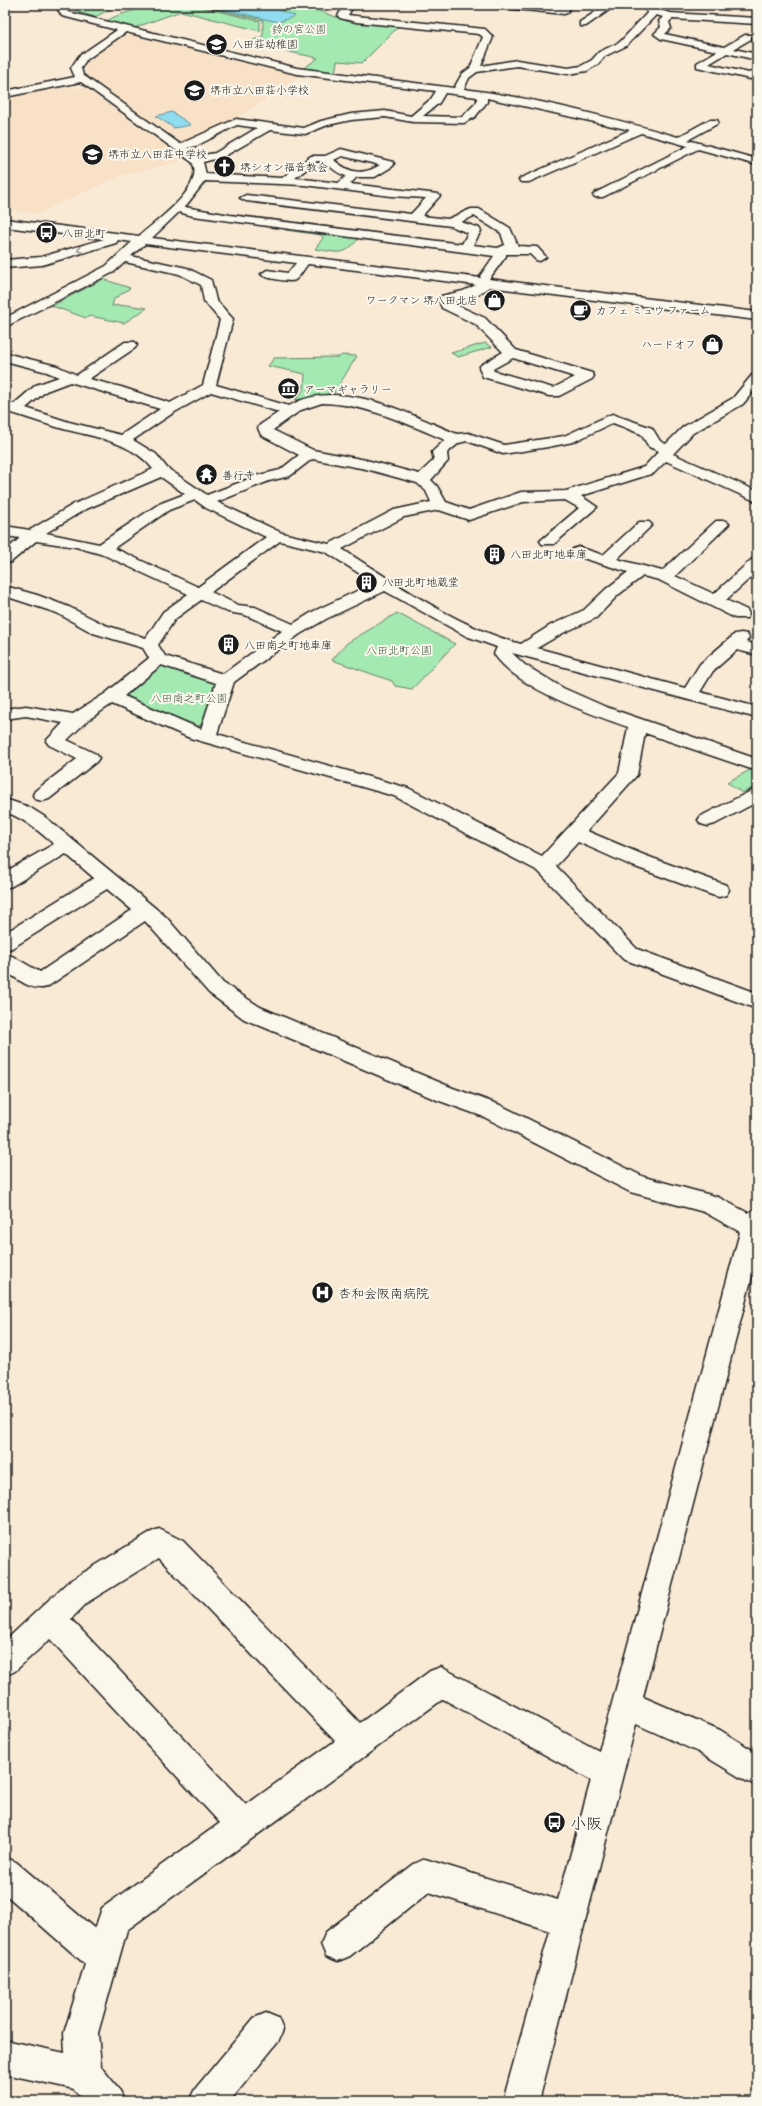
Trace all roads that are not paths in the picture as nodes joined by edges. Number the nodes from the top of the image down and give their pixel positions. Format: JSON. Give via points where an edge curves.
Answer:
{"nodes":[{"id":1,"x":58,"y":5,"type":"edge"},
{"id":2,"x":346,"y":5,"type":"edge"},
{"id":3,"x":568,"y":5,"type":"edge"},
{"id":4,"x":612,"y":5,"type":"edge"},
{"id":5,"x":643,"y":5,"type":"edge"},
{"id":6,"x":503,"y":7,"type":"edge"},
{"id":7,"x":654,"y":12,"type":"junction"},
{"id":8,"x":670,"y":16,"type":"junction"},
{"id":9,"x":583,"y":24,"type":"dead end"},
{"id":10,"x":755,"y":24,"type":"edge"},
{"id":11,"x":123,"y":30,"type":"junction"},
{"id":12,"x":748,"y":37,"type":"dead end"},
{"id":13,"x":724,"y":50,"type":"junction"},
{"id":14,"x":757,"y":57,"type":"edge"},
{"id":15,"x":474,"y":70,"type":"junction"},
{"id":16,"x":757,"y":72,"type":"edge"},
{"id":17,"x":82,"y":80,"type":"junction"},
{"id":18,"x":442,"y":90,"type":"junction"},
{"id":19,"x":457,"y":92,"type":"junction"},
{"id":20,"x":5,"y":94,"type":"edge"},
{"id":21,"x":482,"y":94,"type":"junction"},
{"id":22,"x":413,"y":119,"type":"junction"},
{"id":23,"x":713,"y":122,"type":"dead end"},
{"id":24,"x":268,"y":126,"type":"junction"},
{"id":25,"x":639,"y":130,"type":"junction"},
{"id":26,"x":680,"y":140,"type":"junction"},
{"id":27,"x":698,"y":145,"type":"junction"},
{"id":28,"x":180,"y":147,"type":"junction"},
{"id":29,"x":327,"y":159,"type":"junction"},
{"id":30,"x":196,"y":160,"type":"junction"},
{"id":31,"x":757,"y":162,"type":"edge"},
{"id":32,"x":354,"y":174,"type":"junction"},
{"id":33,"x":201,"y":178,"type":"junction"},
{"id":34,"x":261,"y":180,"type":"junction"},
{"id":35,"x":525,"y":180,"type":"dead end"},
{"id":36,"x":284,"y":181,"type":"junction"},
{"id":37,"x":341,"y":186,"type":"junction"},
{"id":38,"x":599,"y":195,"type":"dead end"},
{"id":39,"x":246,"y":198,"type":"junction"},
{"id":40,"x":177,"y":208,"type":"junction"},
{"id":41,"x":387,"y":215,"type":"junction"},
{"id":42,"x":5,"y":216,"type":"edge"},
{"id":43,"x":230,"y":218,"type":"junction"},
{"id":44,"x":414,"y":218,"type":"junction"},
{"id":45,"x":5,"y":223,"type":"edge"},
{"id":46,"x":449,"y":223,"type":"junction"},
{"id":47,"x":367,"y":236,"type":"junction"},
{"id":48,"x":146,"y":237,"type":"junction"},
{"id":49,"x":117,"y":238,"type":"junction"},
{"id":50,"x":360,"y":245,"type":"dead end"},
{"id":51,"x":465,"y":248,"type":"junction"},
{"id":52,"x":501,"y":251,"type":"junction"},
{"id":53,"x":540,"y":257,"type":"dead end"},
{"id":54,"x":122,"y":258,"type":"junction"},
{"id":55,"x":304,"y":261,"type":"junction"},
{"id":56,"x":5,"y":264,"type":"edge"},
{"id":57,"x":267,"y":274,"type":"dead end"},
{"id":58,"x":486,"y":279,"type":"junction"},
{"id":59,"x":757,"y":308,"type":"edge"},
{"id":60,"x":757,"y":316,"type":"edge"},
{"id":61,"x":5,"y":323,"type":"edge"},
{"id":62,"x":130,"y":345,"type":"dead end"},
{"id":63,"x":511,"y":353,"type":"junction"},
{"id":64,"x":5,"y":358,"type":"edge"},
{"id":65,"x":757,"y":378,"type":"edge"},
{"id":66,"x":74,"y":380,"type":"junction"},
{"id":67,"x":209,"y":387,"type":"junction"},
{"id":68,"x":11,"y":408,"type":"edge"},
{"id":69,"x":172,"y":408,"type":"junction"},
{"id":70,"x":290,"y":411,"type":"junction"},
{"id":71,"x":456,"y":439,"type":"junction"},
{"id":72,"x":123,"y":440,"type":"junction"},
{"id":73,"x":666,"y":453,"type":"junction"},
{"id":74,"x":309,"y":454,"type":"junction"},
{"id":75,"x":162,"y":471,"type":"junction"},
{"id":76,"x":422,"y":480,"type":"junction"},
{"id":77,"x":568,"y":495,"type":"junction"},
{"id":78,"x":200,"y":498,"type":"junction"},
{"id":79,"x":757,"y":498,"type":"edge"},
{"id":80,"x":440,"y":505,"type":"junction"},
{"id":81,"x":721,"y":524,"type":"dead end"},
{"id":82,"x":644,"y":525,"type":"dead end"},
{"id":83,"x":5,"y":531,"type":"edge"},
{"id":84,"x":32,"y":535,"type":"junction"},
{"id":85,"x":277,"y":536,"type":"junction"},
{"id":86,"x":548,"y":541,"type":"dead end"},
{"id":87,"x":102,"y":549,"type":"junction"},
{"id":88,"x":331,"y":549,"type":"junction"},
{"id":89,"x":579,"y":552,"type":"dead end"},
{"id":90,"x":5,"y":559,"type":"edge"},
{"id":91,"x":606,"y":562,"type":"junction"},
{"id":92,"x":757,"y":563,"type":"edge"},
{"id":93,"x":641,"y":570,"type":"junction"},
{"id":94,"x":665,"y":578,"type":"junction"},
{"id":95,"x":386,"y":584,"type":"junction"},
{"id":96,"x":5,"y":591,"type":"edge"},
{"id":97,"x":199,"y":594,"type":"junction"},
{"id":98,"x":715,"y":602,"type":"junction"},
{"id":99,"x":741,"y":614,"type":"dead end"},
{"id":100,"x":294,"y":630,"type":"junction"},
{"id":101,"x":506,"y":645,"type":"junction"},
{"id":102,"x":524,"y":649,"type":"junction"},
{"id":103,"x":757,"y":650,"type":"edge"},
{"id":104,"x":154,"y":652,"type":"junction"},
{"id":105,"x":226,"y":680,"type":"junction"},
{"id":106,"x":690,"y":695,"type":"junction"},
{"id":107,"x":112,"y":697,"type":"junction"},
{"id":108,"x":757,"y":713,"type":"edge"},
{"id":109,"x":5,"y":714,"type":"edge"},
{"id":110,"x":75,"y":720,"type":"junction"},
{"id":111,"x":638,"y":723,"type":"junction"},
{"id":112,"x":207,"y":737,"type":"junction"},
{"id":113,"x":757,"y":765,"type":"edge"},
{"id":114,"x":757,"y":794,"type":"edge"},
{"id":115,"x":42,"y":795,"type":"dead end"},
{"id":116,"x":5,"y":804,"type":"edge"},
{"id":117,"x":708,"y":820,"type":"dead end"},
{"id":118,"x":576,"y":834,"type":"junction"},
{"id":119,"x":67,"y":846,"type":"junction"},
{"id":120,"x":545,"y":866,"type":"junction"},
{"id":121,"x":108,"y":879,"type":"junction"},
{"id":122,"x":5,"y":881,"type":"edge"},
{"id":123,"x":720,"y":890,"type":"dead end"},
{"id":124,"x":146,"y":911,"type":"junction"},
{"id":125,"x":5,"y":943,"type":"edge"},
{"id":126,"x":5,"y":961,"type":"edge"},
{"id":127,"x":757,"y":1001,"type":"edge"},
{"id":128,"x":753,"y":1238,"type":"edge"},
{"id":129,"x":50,"y":1618,"type":"junction"},
{"id":130,"x":5,"y":1661,"type":"edge"},
{"id":131,"x":627,"y":1705,"type":"junction"},
{"id":132,"x":358,"y":1743,"type":"junction"},
{"id":133,"x":757,"y":1770,"type":"edge"},
{"id":134,"x":609,"y":1773,"type":"junction"},
{"id":135,"x":244,"y":1826,"type":"junction"},
{"id":136,"x":5,"y":1873,"type":"edge"},
{"id":137,"x":568,"y":1920,"type":"junction"},
{"id":138,"x":338,"y":1944,"type":"dead end"},
{"id":139,"x":102,"y":1957,"type":"junction"},
{"id":140,"x":266,"y":2030,"type":"dead end"},
{"id":141,"x":5,"y":2057,"type":"edge"},
{"id":142,"x":84,"y":2074,"type":"junction"},
{"id":143,"x":107,"y":2101,"type":"edge"},
{"id":144,"x":207,"y":2101,"type":"edge"},
{"id":145,"x":521,"y":2101,"type":"edge"}],
"edges":[{"from":1,"to":11,"type":"street","via":[[65,14]]},
{"from":2,"to":15,"type":"street","via":[[348,7],[343,16],[356,19],[484,28],[488,37]]},
{"from":3,"to":6,"type":"street","via":[[564,11]]},
{"from":4,"to":9,"type":"street"},
{"from":5,"to":7,"type":"street"},
{"from":7,"to":8,"type":"street"},
{"from":7,"to":15,"type":"street","via":[[623,44],[602,54],[584,69],[568,71],[517,63]]},
{"from":8,"to":10,"type":"street","via":[[717,13]]},
{"from":8,"to":13,"type":"street","via":[[664,21],[666,28],[659,34]]},
{"from":11,"to":17,"type":"street","via":[[82,58],[76,68]]},
{"from":11,"to":18,"type":"street","via":[[297,72]]},
{"from":12,"to":13,"type":"street"},
{"from":13,"to":14,"type":"street"},
{"from":13,"to":16,"type":"street","via":[[700,65],[750,76]]},
{"from":15,"to":19,"type":"street","via":[[465,76]]},
{"from":17,"to":20,"type":"street"},
{"from":17,"to":28,"type":"street"},
{"from":18,"to":19,"type":"street"},
{"from":18,"to":22,"type":"street","via":[[435,101]]},
{"from":19,"to":21,"type":"street"},
{"from":21,"to":22,"type":"street","via":[[482,102],[464,120]]},
{"from":21,"to":25,"type":"street"},
{"from":22,"to":24,"type":"street","via":[[385,114],[325,123],[305,131]]},
{"from":23,"to":26,"type":"street"},
{"from":24,"to":28,"type":"street","via":[[236,122],[192,144]]},
{"from":24,"to":30,"type":"street","via":[[219,155]]},
{"from":25,"to":26,"type":"street"},
{"from":25,"to":35,"type":"street"},
{"from":26,"to":27,"type":"street"},
{"from":27,"to":31,"type":"street"},
{"from":27,"to":38,"type":"street"},
{"from":28,"to":30,"type":"street"},
{"from":29,"to":32,"type":"street","via":[[341,171]]},
{"from":29,"to":32,"type":"street","via":[[341,152],[389,164],[371,175]]},
{"from":29,"to":36,"type":"street","via":[[315,158]]},
{"from":30,"to":33,"type":"street","via":[[201,169]]},
{"from":32,"to":37,"type":"street"},
{"from":33,"to":34,"type":"street"},
{"from":33,"to":40,"type":"street","via":[[194,190]]},
{"from":34,"to":36,"type":"street"},
{"from":34,"to":39,"type":"street"},
{"from":36,"to":37,"type":"street"},
{"from":37,"to":44,"type":"street","via":[[434,196]]},
{"from":39,"to":41,"type":"street"},
{"from":39,"to":43,"type":"street"},
{"from":40,"to":43,"type":"street"},
{"from":40,"to":48,"type":"street"},
{"from":41,"to":44,"type":"street"},
{"from":41,"to":47,"type":"street"},
{"from":42,"to":48,"type":"street"},
{"from":43,"to":47,"type":"street"},
{"from":44,"to":46,"type":"street"},
{"from":45,"to":49,"type":"street"},
{"from":46,"to":51,"type":"street","via":[[475,231]]},
{"from":46,"to":52,"type":"street","via":[[475,210],[506,231],[512,247]]},
{"from":47,"to":50,"type":"street"},
{"from":47,"to":51,"type":"street"},
{"from":48,"to":49,"type":"street"},
{"from":48,"to":54,"type":"street"},
{"from":48,"to":55,"type":"street"},
{"from":48,"to":58,"type":"street","via":[[350,257]]},
{"from":49,"to":56,"type":"street","one_way":true,"via":[[42,261]]},
{"from":51,"to":52,"type":"street"},
{"from":52,"to":53,"type":"street","via":[[533,250]]},
{"from":52,"to":58,"type":"street"},
{"from":54,"to":61,"type":"street","via":[[94,279]]},
{"from":54,"to":67,"type":"street","via":[[182,271],[207,283],[210,301],[227,319]]},
{"from":55,"to":57,"type":"street","via":[[291,277]]},
{"from":55,"to":58,"type":"street"},
{"from":58,"to":59,"type":"street"},
{"from":58,"to":60,"type":"street"},
{"from":58,"to":63,"type":"street","via":[[482,287],[474,291],[445,299],[446,305],[480,322]]},
{"from":62,"to":66,"type":"street"},
{"from":63,"to":63,"type":"street","via":[[486,368],[488,374],[554,393],[587,376]]},
{"from":64,"to":66,"type":"street","via":[[52,369]]},
{"from":65,"to":73,"type":"street","via":[[738,401],[688,430]]},
{"from":66,"to":68,"type":"street","via":[[47,385]]},
{"from":66,"to":69,"type":"street"},
{"from":67,"to":69,"type":"street"},
{"from":67,"to":70,"type":"street"},
{"from":68,"to":72,"type":"street"},
{"from":69,"to":72,"type":"street"},
{"from":70,"to":71,"type":"street","via":[[308,401],[330,398],[349,400],[386,410]]},
{"from":70,"to":74,"type":"street","via":[[266,428],[266,432]]},
{"from":71,"to":73,"type":"street","via":[[468,437],[503,450],[568,439],[612,418],[648,432],[654,444]]},
{"from":71,"to":76,"type":"street","via":[[439,452],[442,461]]},
{"from":72,"to":75,"type":"street","via":[[151,457]]},
{"from":73,"to":77,"type":"street","via":[[649,470]]},
{"from":73,"to":79,"type":"street"},
{"from":74,"to":76,"type":"street","via":[[384,468]]},
{"from":74,"to":78,"type":"street","via":[[285,473]]},
{"from":75,"to":78,"type":"street"},
{"from":75,"to":84,"type":"street","via":[[98,496]]},
{"from":76,"to":80,"type":"street","via":[[432,488]]},
{"from":77,"to":80,"type":"street","via":[[521,497],[469,515]]},
{"from":77,"to":86,"type":"street","via":[[588,507]]},
{"from":78,"to":85,"type":"street"},
{"from":78,"to":87,"type":"street","via":[[164,507]]},
{"from":80,"to":88,"type":"street","via":[[399,513]]},
{"from":81,"to":94,"type":"street"},
{"from":82,"to":91,"type":"street"},
{"from":83,"to":84,"type":"street"},
{"from":84,"to":87,"type":"street"},
{"from":84,"to":90,"type":"street"},
{"from":85,"to":88,"type":"street"},
{"from":85,"to":97,"type":"street"},
{"from":87,"to":97,"type":"street"},
{"from":88,"to":95,"type":"street"},
{"from":89,"to":91,"type":"street"},
{"from":91,"to":93,"type":"street"},
{"from":92,"to":98,"type":"street"},
{"from":93,"to":94,"type":"street"},
{"from":93,"to":102,"type":"street","via":[[612,592],[590,614],[557,629]]},
{"from":94,"to":98,"type":"street"},
{"from":95,"to":100,"type":"street"},
{"from":95,"to":101,"type":"street","via":[[472,632]]},
{"from":96,"to":104,"type":"street","via":[[63,610],[99,629]]},
{"from":97,"to":100,"type":"street"},
{"from":97,"to":104,"type":"street","via":[[169,616]]},
{"from":98,"to":99,"type":"street"},
{"from":100,"to":105,"type":"street"},
{"from":101,"to":102,"type":"street"},
{"from":101,"to":111,"type":"street","via":[[504,654],[519,669],[557,692],[600,711]]},
{"from":102,"to":106,"type":"street"},
{"from":103,"to":106,"type":"street","via":[[738,641],[706,668]]},
{"from":104,"to":105,"type":"street"},
{"from":104,"to":107,"type":"street"},
{"from":105,"to":112,"type":"street"},
{"from":106,"to":108,"type":"street"},
{"from":107,"to":110,"type":"street","via":[[95,705]]},
{"from":107,"to":112,"type":"street"},
{"from":109,"to":110,"type":"street","via":[[26,711]]},
{"from":110,"to":115,"type":"street","via":[[55,741],[90,758]]},
{"from":111,"to":113,"type":"street"},
{"from":111,"to":118,"type":"street","via":[[628,775]]},
{"from":112,"to":120,"type":"street","via":[[401,792]]},
{"from":114,"to":117,"type":"street"},
{"from":116,"to":119,"type":"street","via":[[22,810]]},
{"from":118,"to":120,"type":"street"},
{"from":118,"to":123,"type":"street","via":[[637,860]]},
{"from":119,"to":121,"type":"street"},
{"from":119,"to":122,"type":"street"},
{"from":120,"to":127,"type":"street","via":[[630,954]]},
{"from":121,"to":124,"type":"street"},
{"from":121,"to":125,"type":"street"},
{"from":124,"to":126,"type":"street","via":[[40,982]]},
{"from":124,"to":128,"type":"street","via":[[159,922],[216,988],[252,1013],[492,1112],[638,1185],[710,1204]]},
{"from":128,"to":131,"type":"street"},
{"from":129,"to":130,"type":"street"},
{"from":129,"to":132,"type":"street","via":[[78,1592],[160,1543],[173,1551]]},
{"from":129,"to":135,"type":"street"},
{"from":131,"to":133,"type":"street","via":[[709,1741]]},
{"from":131,"to":134,"type":"street"},
{"from":132,"to":134,"type":"street","via":[[441,1682]]},
{"from":132,"to":135,"type":"street"},
{"from":134,"to":137,"type":"street"},
{"from":135,"to":139,"type":"street","via":[[114,1920]]},
{"from":136,"to":139,"type":"street"},
{"from":137,"to":138,"type":"street","via":[[425,1875]]},
{"from":137,"to":145,"type":"street"},
{"from":139,"to":142,"type":"street","via":[[80,2033]]},
{"from":140,"to":144,"type":"street"},
{"from":141,"to":142,"type":"street"},
{"from":142,"to":143,"type":"street"}]}
